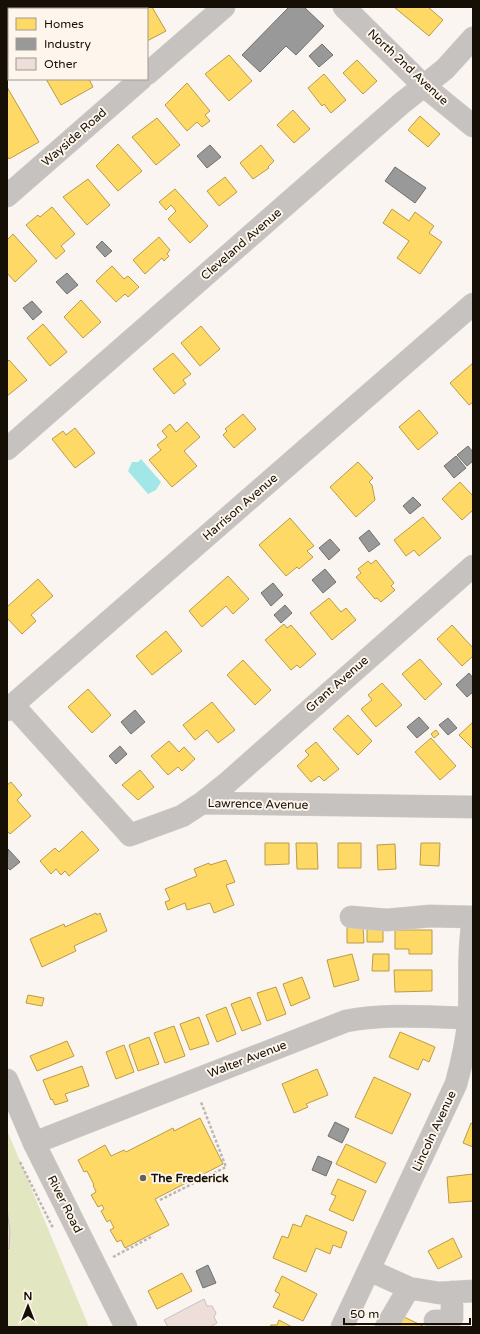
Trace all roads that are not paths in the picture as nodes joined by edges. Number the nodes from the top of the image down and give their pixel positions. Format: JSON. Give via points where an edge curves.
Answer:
{"nodes":[{"id":1,"x":224,"y":7,"type":"edge"},
{"id":2,"x":344,"y":7,"type":"edge"},
{"id":3,"x":473,"y":38,"type":"edge"},
{"id":4,"x":148,"y":70,"type":"edge"},
{"id":5,"x":136,"y":80,"type":"edge"},
{"id":6,"x":424,"y":86,"type":"junction"},
{"id":7,"x":473,"y":126,"type":"edge"},
{"id":8,"x":7,"y":195,"type":"edge"},
{"id":9,"x":473,"y":304,"type":"edge"},
{"id":10,"x":7,"y":449,"type":"edge"},
{"id":11,"x":473,"y":566,"type":"edge"},
{"id":12,"x":10,"y":708,"type":"edge"},
{"id":13,"x":202,"y":803,"type":"junction"},
{"id":14,"x":473,"y":807,"type":"edge"},
{"id":15,"x":351,"y":917,"type":"dead end"},
{"id":16,"x":473,"y":917,"type":"edge"},
{"id":17,"x":473,"y":922,"type":"edge"},
{"id":18,"x":469,"y":1018,"type":"junction"},
{"id":19,"x":7,"y":1080,"type":"edge"},
{"id":20,"x":34,"y":1143,"type":"junction"},
{"id":21,"x":369,"y":1270,"type":"junction"},
{"id":22,"x":409,"y":1288,"type":"junction"},
{"id":23,"x":463,"y":1292,"type":"edge"},
{"id":24,"x":435,"y":1321,"type":"dead end"},
{"id":25,"x":126,"y":1327,"type":"edge"},
{"id":26,"x":342,"y":1327,"type":"edge"},
{"id":27,"x":386,"y":1327,"type":"edge"}],
"edges":[{"from":1,"to":4,"type":"street","name":"Wayside Road"},
{"from":2,"to":6,"type":"street","name":"North 2nd Avenue"},
{"from":3,"to":6,"type":"street","name":"Cleveland Avenue","via":[[445,69]]},
{"from":5,"to":8,"type":"street","name":"Wayside Road"},
{"from":6,"to":7,"type":"street","name":"North 2nd Avenue"},
{"from":6,"to":10,"type":"street","name":"Cleveland Avenue"},
{"from":9,"to":12,"type":"street","name":"Harrison Avenue"},
{"from":11,"to":13,"type":"street","name":"Grant Avenue"},
{"from":12,"to":13,"type":"street","name":"Lawrence Avenue","via":[[130,835],[182,816]]},
{"from":13,"to":14,"type":"street","name":"Lawrence Avenue"},
{"from":15,"to":16,"type":"street","via":[[387,920],[430,916]]},
{"from":17,"to":18,"type":"street","name":"Lincoln Avenue","via":[[470,944]]},
{"from":18,"to":20,"type":"street","name":"Walter Avenue","via":[[386,1016],[346,1021]]},
{"from":18,"to":21,"type":"street","name":"Lincoln Avenue","via":[[456,1084]]},
{"from":19,"to":20,"type":"street","name":"River Road"},
{"from":20,"to":25,"type":"street","name":"River Road"},
{"from":21,"to":22,"type":"street"},
{"from":21,"to":26,"type":"street","name":"Lincoln Avenue"},
{"from":22,"to":23,"type":"street","via":[[439,1293]]},
{"from":22,"to":27,"type":"street"},
{"from":23,"to":24,"type":"street","via":[[452,1318],[449,1321]]}]}
